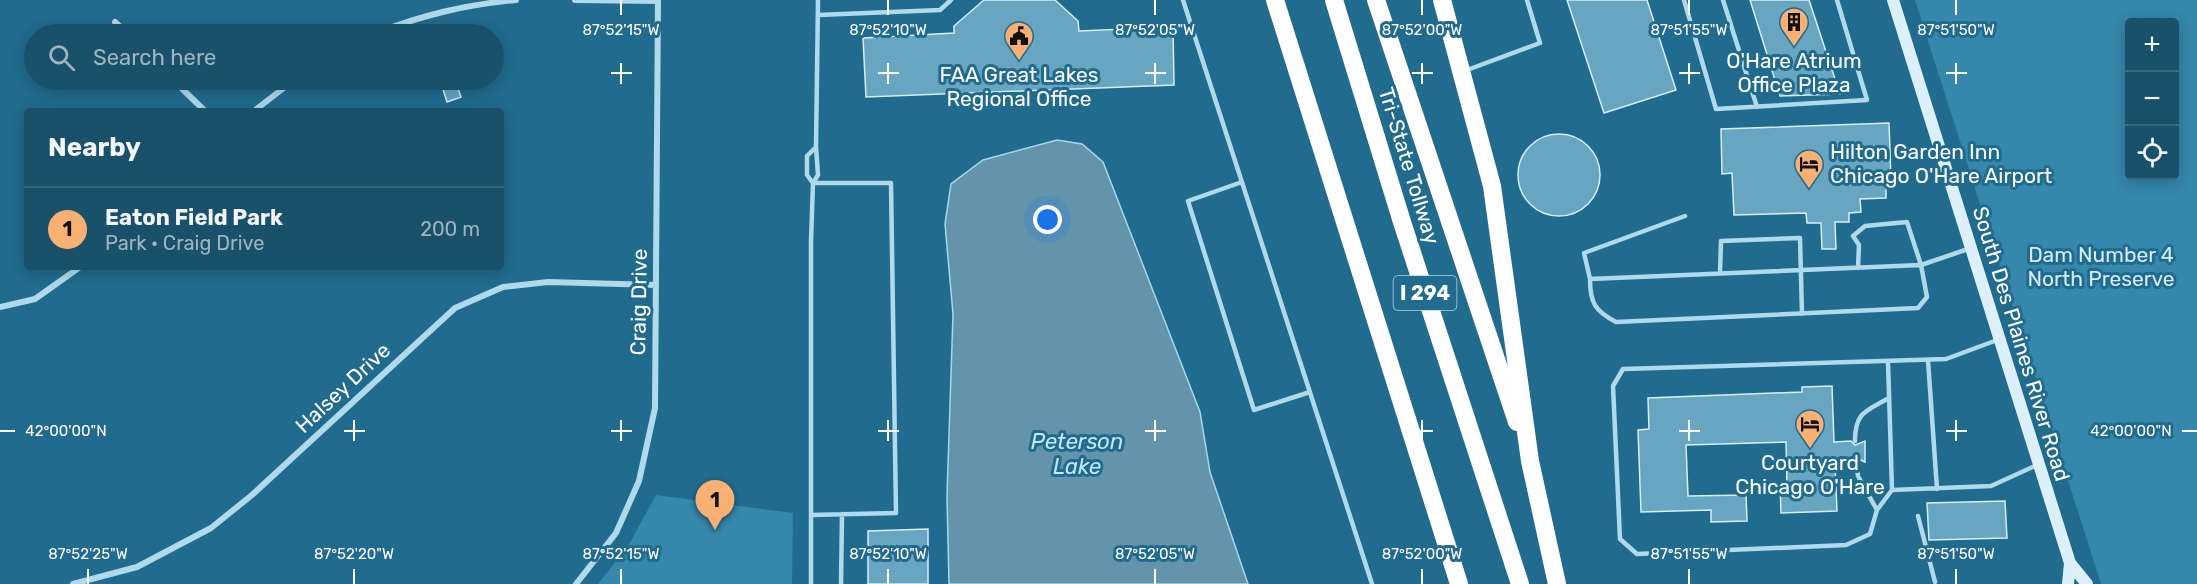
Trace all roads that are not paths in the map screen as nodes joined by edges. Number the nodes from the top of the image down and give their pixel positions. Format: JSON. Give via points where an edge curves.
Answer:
{"nodes":[{"id":1,"x":516,"y":0,"type":"edge"},
{"id":2,"x":575,"y":0,"type":"edge"},
{"id":3,"x":818,"y":0,"type":"edge"},
{"id":4,"x":951,"y":0,"type":"edge"},
{"id":5,"x":1183,"y":0,"type":"edge"},
{"id":6,"x":1275,"y":0,"type":"edge"},
{"id":7,"x":1334,"y":0,"type":"edge"},
{"id":8,"x":1376,"y":0,"type":"edge"},
{"id":9,"x":1442,"y":0,"type":"edge"},
{"id":10,"x":1527,"y":0,"type":"edge"},
{"id":11,"x":1683,"y":0,"type":"edge"},
{"id":12,"x":1723,"y":0,"type":"edge"},
{"id":13,"x":1837,"y":0,"type":"edge"},
{"id":14,"x":1893,"y":0,"type":"edge"},
{"id":15,"x":658,"y":1,"type":"edge"},
{"id":16,"x":818,"y":15,"type":"junction"},
{"id":17,"x":399,"y":24,"type":"edge"},
{"id":18,"x":1463,"y":72,"type":"junction"},
{"id":19,"x":183,"y":90,"type":"edge"},
{"id":20,"x":281,"y":90,"type":"edge"},
{"id":21,"x":1757,"y":107,"type":"junction"},
{"id":22,"x":202,"y":108,"type":"edge"},
{"id":23,"x":258,"y":108,"type":"edge"},
{"id":24,"x":816,"y":147,"type":"junction"},
{"id":25,"x":1242,"y":182,"type":"junction"},
{"id":26,"x":813,"y":183,"type":"junction"},
{"id":27,"x":1685,"y":216,"type":"dead end"},
{"id":28,"x":1971,"y":248,"type":"junction"},
{"id":29,"x":1921,"y":265,"type":"junction"},
{"id":30,"x":1858,"y":267,"type":"junction"},
{"id":31,"x":76,"y":270,"type":"edge"},
{"id":32,"x":1800,"y":270,"type":"junction"},
{"id":33,"x":1720,"y":273,"type":"junction"},
{"id":34,"x":1590,"y":279,"type":"junction"},
{"id":35,"x":656,"y":285,"type":"junction"},
{"id":36,"x":0,"y":307,"type":"edge"},
{"id":37,"x":1802,"y":314,"type":"junction"},
{"id":38,"x":2000,"y":339,"type":"junction"},
{"id":39,"x":1928,"y":360,"type":"junction"},
{"id":40,"x":1888,"y":362,"type":"junction"},
{"id":41,"x":1310,"y":392,"type":"junction"},
{"id":42,"x":1889,"y":398,"type":"junction"},
{"id":43,"x":1855,"y":441,"type":"dead end"},
{"id":44,"x":1530,"y":461,"type":"junction"},
{"id":45,"x":1856,"y":462,"type":"dead end"},
{"id":46,"x":2039,"y":464,"type":"junction"},
{"id":47,"x":1937,"y":489,"type":"junction"},
{"id":48,"x":1892,"y":490,"type":"junction"},
{"id":49,"x":1877,"y":510,"type":"junction"},
{"id":50,"x":842,"y":514,"type":"junction"},
{"id":51,"x":811,"y":515,"type":"junction"},
{"id":52,"x":1918,"y":516,"type":"dead end"},
{"id":53,"x":2070,"y":563,"type":"junction"},
{"id":54,"x":1935,"y":582,"type":"dead end"},
{"id":55,"x":73,"y":584,"type":"edge"},
{"id":56,"x":576,"y":584,"type":"edge"},
{"id":57,"x":811,"y":584,"type":"edge"},
{"id":58,"x":841,"y":584,"type":"edge"},
{"id":59,"x":1372,"y":584,"type":"edge"},
{"id":60,"x":1459,"y":584,"type":"edge"},
{"id":61,"x":1520,"y":584,"type":"edge"},
{"id":62,"x":1557,"y":584,"type":"edge"},
{"id":63,"x":2068,"y":584,"type":"edge"},
{"id":64,"x":2087,"y":584,"type":"edge"}],
"edges":[{"from":1,"to":17,"type":"street","via":[[471,4]]},
{"from":2,"to":15,"type":"street"},
{"from":3,"to":16,"type":"lane"},
{"from":4,"to":16,"type":"lane","via":[[939,10]]},
{"from":5,"to":25,"type":"lane"},
{"from":6,"to":60,"type":"highway","number":"I 294"},
{"from":7,"to":61,"type":"highway","name":"Tri-State Tollway","number":"I 294"},
{"from":8,"to":44,"type":"highway"},
{"from":9,"to":18,"type":"highway"},
{"from":10,"to":18,"type":"lane","via":[[1540,43]]},
{"from":11,"to":21,"type":"lane","via":[[1716,109]]},
{"from":12,"to":21,"type":"lane"},
{"from":13,"to":21,"type":"lane","via":[[1867,100]]},
{"from":14,"to":28,"type":"main road","name":"South Des Plaines River Road"},
{"from":15,"to":35,"type":"street","name":"Craig Drive"},
{"from":16,"to":24,"type":"lane"},
{"from":18,"to":44,"type":"highway","via":[[1492,186]]},
{"from":19,"to":22,"type":"street"},
{"from":20,"to":23,"type":"street"},
{"from":24,"to":26,"type":"lane","via":[[818,175]]},
{"from":24,"to":26,"type":"lane","via":[[807,156],[807,175]]},
{"from":25,"to":41,"type":"lane"},
{"from":25,"to":41,"type":"lane","via":[[1188,201],[1254,410]]},
{"from":26,"to":50,"type":"lane","via":[[891,183],[896,513]]},
{"from":26,"to":51,"type":"lane"},
{"from":27,"to":34,"type":"lane","via":[[1584,253]]},
{"from":28,"to":29,"type":"lane"},
{"from":28,"to":38,"type":"main road","name":"South Des Plaines River Road"},
{"from":29,"to":30,"type":"lane"},
{"from":29,"to":30,"type":"lane","via":[[1907,222],[1865,226],[1853,236],[1858,245]]},
{"from":29,"to":37,"type":"lane","via":[[1927,297],[1918,308]]},
{"from":30,"to":32,"type":"lane"},
{"from":31,"to":36,"type":"street","via":[[35,299]]},
{"from":32,"to":33,"type":"lane"},
{"from":32,"to":33,"type":"lane","via":[[1800,238],[1766,239],[1720,241]]},
{"from":32,"to":37,"type":"lane"},
{"from":33,"to":34,"type":"lane"},
{"from":34,"to":37,"type":"lane","via":[[1590,298],[1602,315],[1616,322]]},
{"from":35,"to":55,"type":"street","name":"Halsey Drive","via":[[514,285],[455,309],[211,528],[136,567]]},
{"from":35,"to":56,"type":"street","name":"Craig Drive","via":[[655,408],[639,481],[616,533]]},
{"from":38,"to":39,"type":"lane","via":[[1946,359]]},
{"from":38,"to":46,"type":"main road","name":"South Des Plaines River Road"},
{"from":39,"to":40,"type":"lane"},
{"from":39,"to":47,"type":"lane"},
{"from":40,"to":42,"type":"lane"},
{"from":40,"to":49,"type":"lane","via":[[1623,369],[1613,386],[1620,539],[1637,554],[1846,545],[1870,534]]},
{"from":41,"to":59,"type":"lane"},
{"from":42,"to":43,"type":"lane","via":[[1859,415]]},
{"from":42,"to":48,"type":"lane"},
{"from":44,"to":62,"type":"highway"},
{"from":45,"to":49,"type":"lane","via":[[1858,476]]},
{"from":46,"to":47,"type":"lane","via":[[1991,486]]},
{"from":46,"to":53,"type":"main road","name":"South Des Plaines River Road"},
{"from":47,"to":48,"type":"lane"},
{"from":48,"to":49,"type":"lane"},
{"from":50,"to":51,"type":"lane"},
{"from":50,"to":58,"type":"lane"},
{"from":51,"to":57,"type":"lane"},
{"from":52,"to":54,"type":"lane"},
{"from":53,"to":63,"type":"main road","name":"South Des Plaines River Road"},
{"from":53,"to":64,"type":"main road","name":"South Des Plaines River Road"}]}
